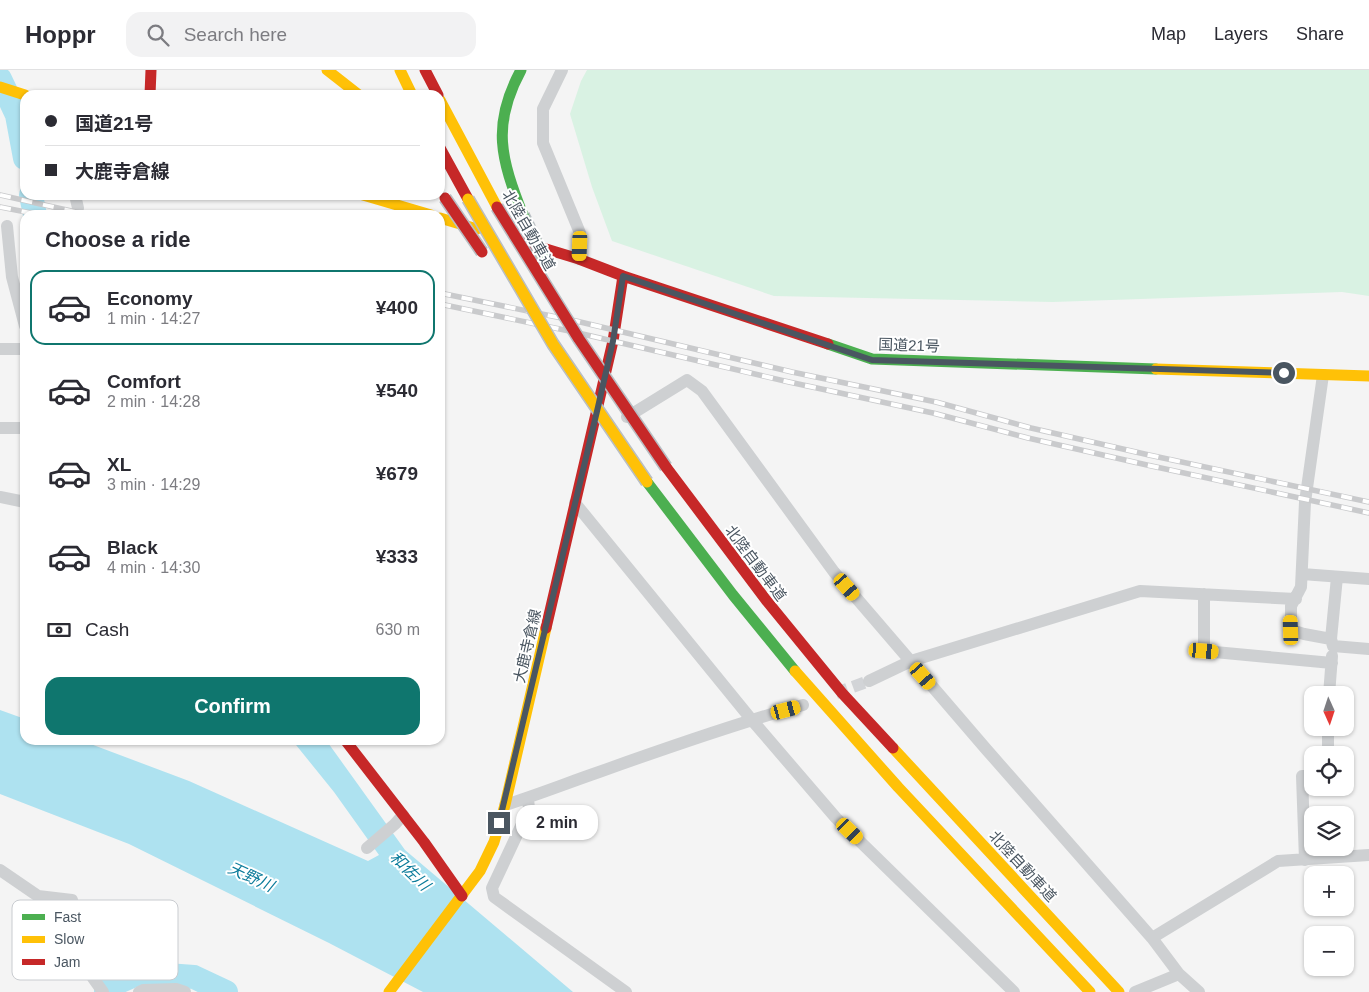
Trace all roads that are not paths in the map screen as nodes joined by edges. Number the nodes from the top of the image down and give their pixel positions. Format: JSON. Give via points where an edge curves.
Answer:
{"nodes":[{"id":1,"x":151,"y":70,"type":"edge"},
{"id":2,"x":327,"y":70,"type":"edge"},
{"id":3,"x":400,"y":70,"type":"edge"},
{"id":4,"x":425,"y":70,"type":"edge"},
{"id":5,"x":520,"y":70,"type":"edge"},
{"id":6,"x":562,"y":70,"type":"edge"},
{"id":7,"x":0,"y":87,"type":"edge"},
{"id":8,"x":150,"y":90,"type":"edge"},
{"id":9,"x":353,"y":90,"type":"edge"},
{"id":10,"x":410,"y":90,"type":"edge"},
{"id":11,"x":435,"y":90,"type":"edge"},
{"id":12,"x":20,"y":93,"type":"edge"},
{"id":13,"x":445,"y":109,"type":"edge"},
{"id":14,"x":445,"y":157,"type":"edge"},
{"id":15,"x":445,"y":197,"type":"edge"},
{"id":16,"x":76,"y":200,"type":"edge"},
{"id":17,"x":380,"y":200,"type":"edge"},
{"id":18,"x":78,"y":208,"type":"dead end"},
{"id":19,"x":414,"y":210,"type":"edge"},
{"id":20,"x":445,"y":219,"type":"edge"},
{"id":21,"x":7,"y":226,"type":"dead end"},
{"id":22,"x":579,"y":259,"type":"junction"},
{"id":23,"x":488,"y":262,"type":"dead end"},
{"id":24,"x":623,"y":276,"type":"junction"},
{"id":25,"x":6,"y":277,"type":"edge"},
{"id":26,"x":509,"y":293,"type":"dead end"},
{"id":27,"x":20,"y":313,"type":"edge"},
{"id":28,"x":0,"y":349,"type":"edge"},
{"id":29,"x":20,"y":349,"type":"edge"},
{"id":30,"x":1323,"y":374,"type":"junction"},
{"id":31,"x":1369,"y":376,"type":"edge"},
{"id":32,"x":604,"y":419,"type":"junction"},
{"id":33,"x":0,"y":428,"type":"edge"},
{"id":34,"x":20,"y":428,"type":"edge"},
{"id":35,"x":591,"y":439,"type":"junction"},
{"id":36,"x":668,"y":466,"type":"junction"},
{"id":37,"x":0,"y":497,"type":"edge"},
{"id":38,"x":20,"y":501,"type":"edge"},
{"id":39,"x":576,"y":503,"type":"junction"},
{"id":40,"x":1302,"y":574,"type":"junction"},
{"id":41,"x":1337,"y":577,"type":"junction"},
{"id":42,"x":1369,"y":579,"type":"edge"},
{"id":43,"x":1204,"y":594,"type":"junction"},
{"id":44,"x":1296,"y":599,"type":"junction"},
{"id":45,"x":1332,"y":642,"type":"junction"},
{"id":46,"x":1369,"y":649,"type":"edge"},
{"id":47,"x":911,"y":661,"type":"junction"},
{"id":48,"x":1332,"y":663,"type":"junction"},
{"id":49,"x":869,"y":681,"type":"tunnel mouth"},
{"id":50,"x":1330,"y":686,"type":"edge"},
{"id":51,"x":803,"y":705,"type":"dead end"},
{"id":52,"x":751,"y":719,"type":"junction"},
{"id":53,"x":348,"y":745,"type":"edge"},
{"id":54,"x":1304,"y":776,"type":"edge"},
{"id":55,"x":528,"y":798,"type":"junction"},
{"id":56,"x":505,"y":805,"type":"junction"},
{"id":57,"x":399,"y":820,"type":"junction"},
{"id":58,"x":367,"y":848,"type":"dead end"},
{"id":59,"x":1369,"y":856,"type":"edge"},
{"id":60,"x":1304,"y":860,"type":"junction"},
{"id":61,"x":0,"y":870,"type":"edge"},
{"id":62,"x":459,"y":899,"type":"junction"},
{"id":63,"x":72,"y":900,"type":"edge"},
{"id":64,"x":1152,"y":938,"type":"junction"},
{"id":65,"x":1179,"y":974,"type":"junction"},
{"id":66,"x":1118,"y":990,"type":"edge"},
{"id":67,"x":139,"y":992,"type":"edge"},
{"id":68,"x":185,"y":992,"type":"edge"},
{"id":69,"x":389,"y":992,"type":"edge"},
{"id":70,"x":626,"y":992,"type":"edge"},
{"id":71,"x":1014,"y":992,"type":"edge"},
{"id":72,"x":1090,"y":992,"type":"edge"},
{"id":73,"x":1135,"y":992,"type":"edge"},
{"id":74,"x":1199,"y":992,"type":"edge"}],
"edges":[{"from":1,"to":8,"type":"main road"},
{"from":2,"to":9,"type":"main road"},
{"from":3,"to":10,"type":"main road"},
{"from":4,"to":11,"type":"main road"},
{"from":5,"to":36,"type":"main road","bridge":true,"via":[[505,108],[501,135],[510,182],[552,273]]},
{"from":6,"to":22,"type":"street","via":[[543,109],[543,144],[580,233]]},
{"from":7,"to":12,"type":"main road"},
{"from":13,"to":36,"type":"main road","name":"北陸自動車道","bridge":true,"via":[[497,207],[570,326],[622,406]]},
{"from":14,"to":32,"type":"main road","bridge":true,"via":[[553,344]]},
{"from":15,"to":23,"type":"main road","bridge":true},
{"from":16,"to":18,"type":"street"},
{"from":17,"to":19,"type":"main road"},
{"from":20,"to":22,"type":"main road","name":"国道21号"},
{"from":21,"to":25,"type":"street"},
{"from":22,"to":24,"type":"main road","name":"国道21号"},
{"from":24,"to":30,"type":"main road","name":"国道21号","via":[[872,360]]},
{"from":24,"to":35,"type":"main road","name":"大鹿寺倉線","via":[[613,341]]},
{"from":25,"to":27,"type":"street"},
{"from":26,"to":32,"type":"main road","bridge":true},
{"from":28,"to":29,"type":"street"},
{"from":30,"to":31,"type":"main road","name":"国道21号"},
{"from":30,"to":40,"type":"street","via":[[1305,502]]},
{"from":32,"to":72,"type":"main road","bridge":true,"via":[[785,661]]},
{"from":33,"to":34,"type":"street"},
{"from":35,"to":39,"type":"main road","name":"大鹿寺倉線"},
{"from":35,"to":47,"type":"street","via":[[687,380],[702,391],[834,572]]},
{"from":36,"to":66,"type":"main road","name":"北陸自動車道","via":[[734,560],[842,693]]},
{"from":37,"to":38,"type":"street"},
{"from":39,"to":52,"type":"street"},
{"from":39,"to":56,"type":"main road","name":"大鹿寺倉線"},
{"from":40,"to":41,"type":"street"},
{"from":40,"to":44,"type":"street"},
{"from":41,"to":42,"type":"street"},
{"from":41,"to":45,"type":"street"},
{"from":43,"to":44,"type":"street"},
{"from":43,"to":47,"type":"street","via":[[1140,591]]},
{"from":43,"to":48,"type":"street","via":[[1204,651]]},
{"from":44,"to":45,"type":"street","via":[[1290,606],[1291,630]]},
{"from":45,"to":46,"type":"street"},
{"from":45,"to":48,"type":"street"},
{"from":47,"to":49,"type":"street"},
{"from":47,"to":64,"type":"street"},
{"from":48,"to":50,"type":"street"},
{"from":51,"to":52,"type":"street"},
{"from":52,"to":55,"type":"street"},
{"from":52,"to":71,"type":"street","via":[[836,818]]},
{"from":53,"to":57,"type":"main road"},
{"from":54,"to":60,"type":"street"},
{"from":55,"to":56,"type":"street"},
{"from":55,"to":70,"type":"street","via":[[529,809],[492,888],[494,897]]},
{"from":56,"to":62,"type":"main road","name":"大鹿寺倉線","via":[[494,842],[480,871]]},
{"from":57,"to":58,"type":"street"},
{"from":57,"to":62,"type":"main road"},
{"from":59,"to":60,"type":"street"},
{"from":60,"to":64,"type":"street","via":[[1278,861]]},
{"from":61,"to":63,"type":"street","via":[[38,896]]},
{"from":62,"to":69,"type":"main road","name":"大鹿寺倉線"},
{"from":64,"to":65,"type":"street"},
{"from":65,"to":73,"type":"street"},
{"from":65,"to":74,"type":"street"},
{"from":67,"to":68,"type":"street","via":[[176,989]]}]}
